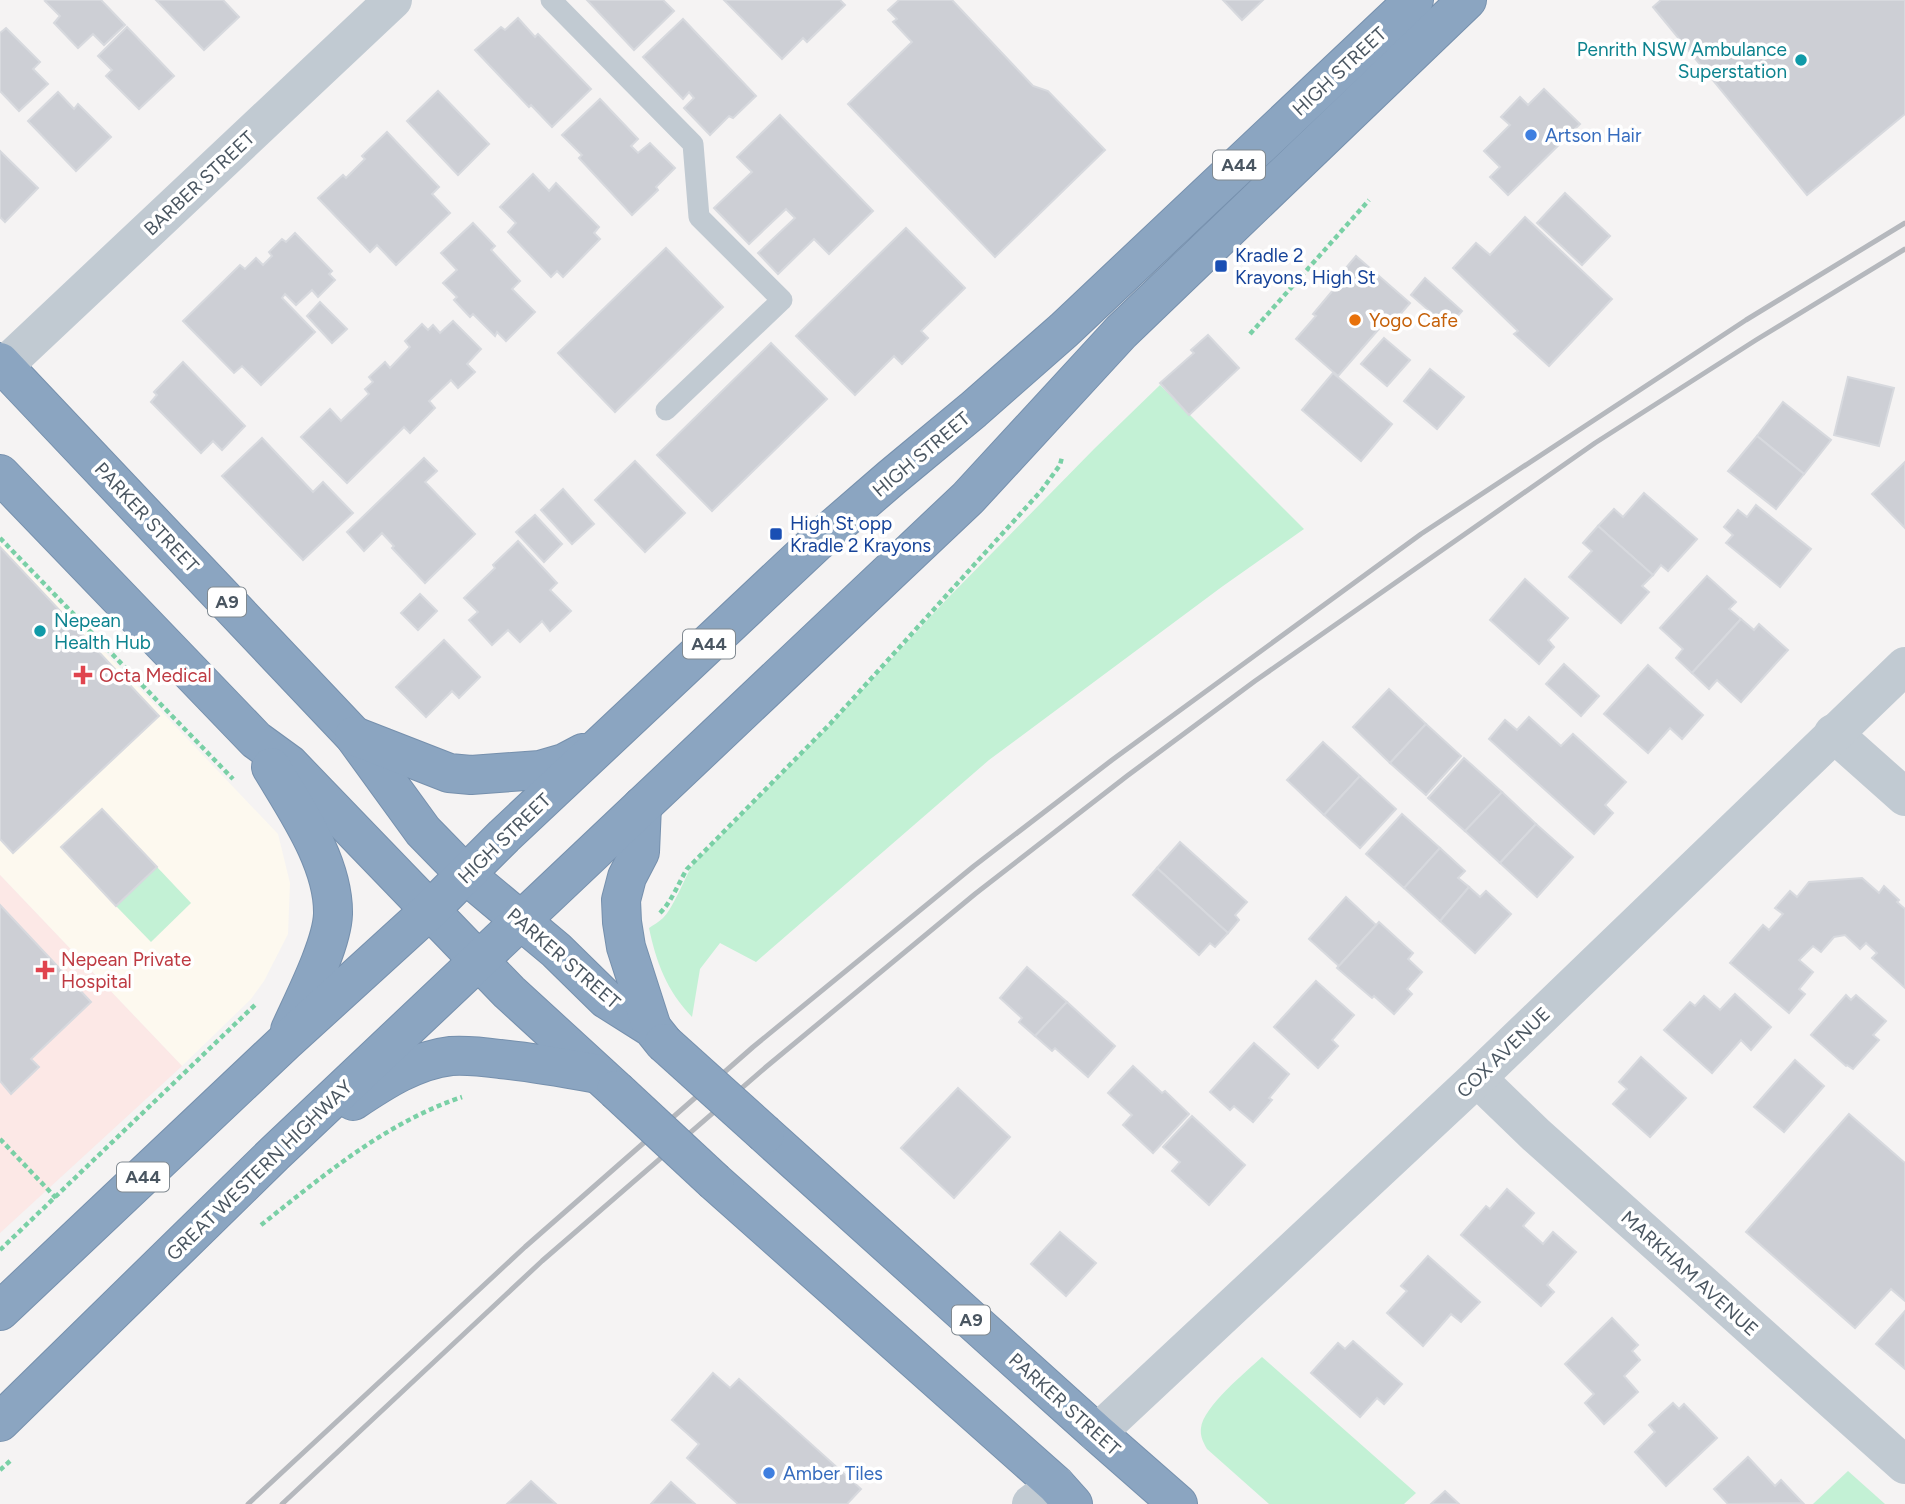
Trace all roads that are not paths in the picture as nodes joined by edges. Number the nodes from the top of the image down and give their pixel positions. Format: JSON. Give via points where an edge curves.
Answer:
{"nodes":[{"id":1,"x":393,"y":0,"type":"edge"},
{"id":2,"x":551,"y":0,"type":"edge"},
{"id":3,"x":1414,"y":0,"type":"edge"},
{"id":4,"x":1467,"y":0,"type":"edge"},
{"id":5,"x":2,"y":364,"type":"edge"},
{"id":6,"x":666,"y":411,"type":"dead end"},
{"id":7,"x":0,"y":474,"type":"edge"},
{"id":8,"x":1905,"y":666,"type":"edge"},
{"id":9,"x":1833,"y":733,"type":"junction"},
{"id":10,"x":354,"y":736,"type":"junction"},
{"id":11,"x":256,"y":740,"type":"junction"},
{"id":12,"x":600,"y":746,"type":"junction"},
{"id":13,"x":1905,"y":797,"type":"edge"},
{"id":14,"x":642,"y":806,"type":"junction"},
{"id":15,"x":466,"y":873,"type":"junction"},
{"id":16,"x":430,"y":910,"type":"junction"},
{"id":17,"x":521,"y":921,"type":"junction"},
{"id":18,"x":478,"y":961,"type":"junction"},
{"id":19,"x":658,"y":1035,"type":"junction"},
{"id":20,"x":285,"y":1042,"type":"junction"},
{"id":21,"x":1477,"y":1078,"type":"junction"},
{"id":22,"x":607,"y":1082,"type":"junction"},
{"id":23,"x":274,"y":1154,"type":"junction"},
{"id":24,"x":0,"y":1311,"type":"edge"},
{"id":25,"x":0,"y":1422,"type":"edge"},
{"id":26,"x":1097,"y":1433,"type":"junction"},
{"id":27,"x":1905,"y":1465,"type":"edge"},
{"id":28,"x":1053,"y":1498,"type":"edge"},
{"id":29,"x":1178,"y":1504,"type":"edge"}],
"edges":[{"from":1,"to":5,"type":"street","name":"BARBER STREET"},
{"from":2,"to":6,"type":"lane","via":[[693,144],[699,217],[782,300]]},
{"from":3,"to":12,"type":"highway","name":"HIGH STREET","number":"A44","via":[[1064,330],[817,542]]},
{"from":4,"to":14,"type":"highway","name":"HIGH STREET","number":"A44","via":[[1121,332],[968,498]]},
{"from":5,"to":10,"type":"highway","name":"PARKER STREET","number":"A9"},
{"from":7,"to":11,"type":"highway"},
{"from":8,"to":9,"type":"street","name":"COX AVENUE"},
{"from":9,"to":13,"type":"street"},
{"from":9,"to":21,"type":"street","name":"COX AVENUE"},
{"from":10,"to":12,"type":"highway","via":[[449,773],[471,775],[540,770]]},
{"from":10,"to":15,"type":"highway","name":"PARKER STREET","number":"A9","via":[[423,831]]},
{"from":11,"to":16,"type":"highway","via":[[289,764]]},
{"from":11,"to":20,"type":"highway","via":[[316,845],[327,874],[333,915],[321,958]]},
{"from":12,"to":15,"type":"highway","name":"HIGH STREET","number":"A44"},
{"from":14,"to":17,"type":"highway","name":"HIGH STREET","number":"A44"},
{"from":14,"to":19,"type":"highway","via":[[640,852],[621,900],[622,922],[626,947]]},
{"from":15,"to":16,"type":"highway","name":"HIGH STREET","number":"A44"},
{"from":15,"to":17,"type":"highway","name":"PARKER STREET","number":"A9"},
{"from":16,"to":18,"type":"highway"},
{"from":16,"to":20,"type":"highway","number":"A44"},
{"from":17,"to":18,"type":"highway","name":"GREAT WESTERN HIGHWAY","number":"A44"},
{"from":17,"to":19,"type":"highway","name":"PARKER STREET","number":"A9","via":[[606,999]]},
{"from":18,"to":22,"type":"highway"},
{"from":18,"to":23,"type":"highway","name":"GREAT WESTERN HIGHWAY","number":"A44"},
{"from":19,"to":26,"type":"highway","name":"PARKER STREET","number":"A9","bridge":true},
{"from":20,"to":24,"type":"highway","number":"A44"},
{"from":21,"to":26,"type":"street","name":"COX AVENUE"},
{"from":21,"to":27,"type":"street","name":"MARKHAM AVENUE"},
{"from":22,"to":23,"type":"highway","via":[[521,1061],[451,1056],[417,1065],[381,1083]]},
{"from":22,"to":28,"type":"highway","bridge":true},
{"from":23,"to":25,"type":"highway","name":"GREAT WESTERN HIGHWAY","number":"A44"},
{"from":26,"to":29,"type":"highway","name":"PARKER STREET","number":"A9"}]}
